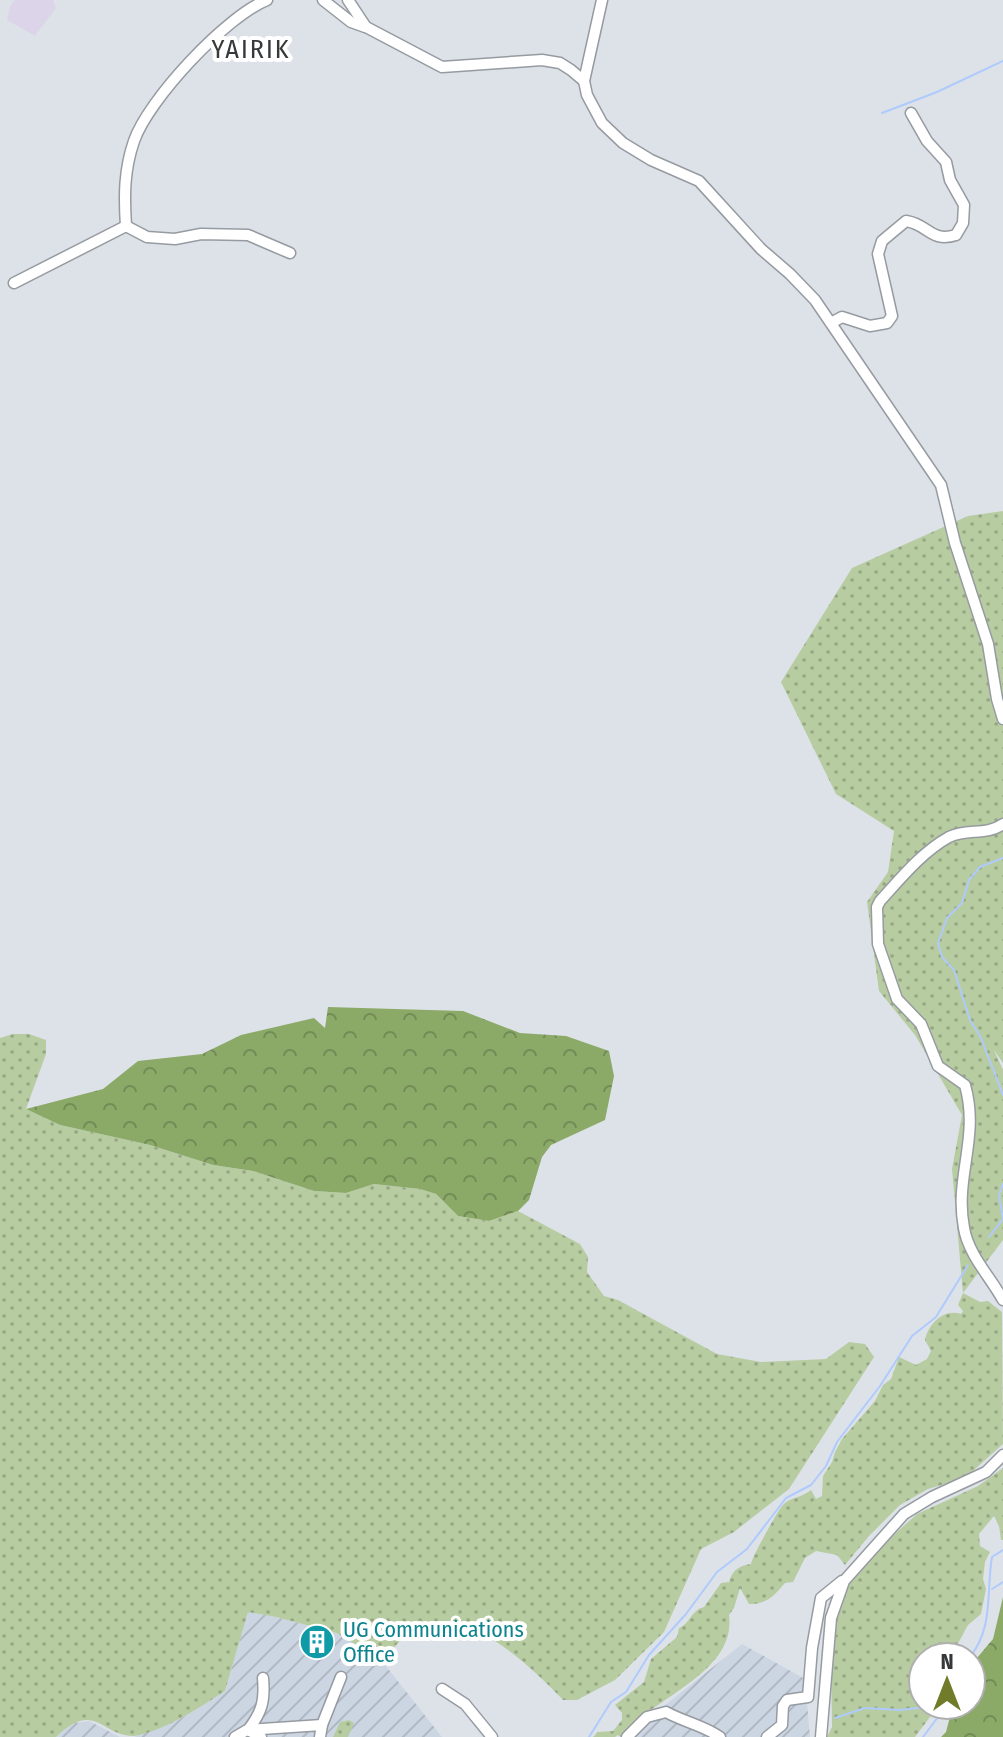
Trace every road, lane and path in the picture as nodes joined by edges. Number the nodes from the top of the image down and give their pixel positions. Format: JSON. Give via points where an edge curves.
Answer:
{"nodes":[{"id":1,"x":267,"y":0,"type":"edge"},
{"id":2,"x":323,"y":0,"type":"edge"},
{"id":3,"x":348,"y":0,"type":"edge"},
{"id":4,"x":602,"y":0,"type":"edge"},
{"id":5,"x":366,"y":27,"type":"junction"},
{"id":6,"x":584,"y":81,"type":"junction"},
{"id":7,"x":911,"y":113,"type":"dead end"},
{"id":8,"x":126,"y":226,"type":"junction"},
{"id":9,"x":290,"y":253,"type":"dead end"},
{"id":10,"x":14,"y":283,"type":"dead end"},
{"id":11,"x":831,"y":323,"type":"junction"},
{"id":12,"x":1003,"y":719,"type":"edge"},
{"id":13,"x":1003,"y":824,"type":"edge"},
{"id":14,"x":1003,"y":1300,"type":"edge"},
{"id":15,"x":1003,"y":1455,"type":"edge"},
{"id":16,"x":844,"y":1581,"type":"junction"},
{"id":17,"x":341,"y":1677,"type":"dead end"},
{"id":18,"x":263,"y":1678,"type":"dead end"},
{"id":19,"x":442,"y":1689,"type":"dead end"},
{"id":20,"x":322,"y":1725,"type":"junction"},
{"id":21,"x":248,"y":1730,"type":"junction"},
{"id":22,"x":235,"y":1737,"type":"edge"},
{"id":23,"x":261,"y":1737,"type":"edge"},
{"id":24,"x":320,"y":1737,"type":"edge"},
{"id":25,"x":492,"y":1737,"type":"edge"},
{"id":26,"x":627,"y":1737,"type":"edge"},
{"id":27,"x":720,"y":1737,"type":"edge"},
{"id":28,"x":767,"y":1737,"type":"edge"},
{"id":29,"x":821,"y":1737,"type":"edge"}],
"edges":[{"from":1,"to":8,"type":"street","via":[[201,48],[140,125],[123,185]]},
{"from":2,"to":5,"type":"street"},
{"from":3,"to":5,"type":"street"},
{"from":4,"to":6,"type":"street"},
{"from":5,"to":6,"type":"street","via":[[442,67],[542,60],[560,63]]},
{"from":6,"to":11,"type":"street","via":[[593,110],[623,143],[699,181]]},
{"from":7,"to":11,"type":"street","via":[[946,162],[964,205],[963,223],[956,235],[945,238],[906,221],[882,241],[878,254],[892,316],[887,323],[870,326],[842,317]]},
{"from":8,"to":9,"type":"street","via":[[147,237],[248,235]]},
{"from":8,"to":10,"type":"street"},
{"from":11,"to":12,"type":"street","via":[[941,485],[979,611]]},
{"from":13,"to":14,"type":"street","via":[[985,833],[951,836],[918,860],[877,907],[878,944],[897,999],[921,1024],[938,1066],[965,1085],[972,1120],[963,1170],[964,1231]]},
{"from":15,"to":16,"type":"street","via":[[986,1472],[904,1514]]},
{"from":16,"to":28,"type":"street","via":[[821,1598],[808,1697],[787,1700],[782,1725]]},
{"from":16,"to":29,"type":"street","via":[[831,1618]]},
{"from":17,"to":20,"type":"street"},
{"from":18,"to":21,"type":"street","via":[[261,1713]]},
{"from":19,"to":25,"type":"street","via":[[465,1704]]},
{"from":20,"to":21,"type":"street"},
{"from":20,"to":24,"type":"street"},
{"from":21,"to":22,"type":"street"},
{"from":21,"to":23,"type":"street"},
{"from":26,"to":27,"type":"street","via":[[647,1717],[666,1712]]}]}
